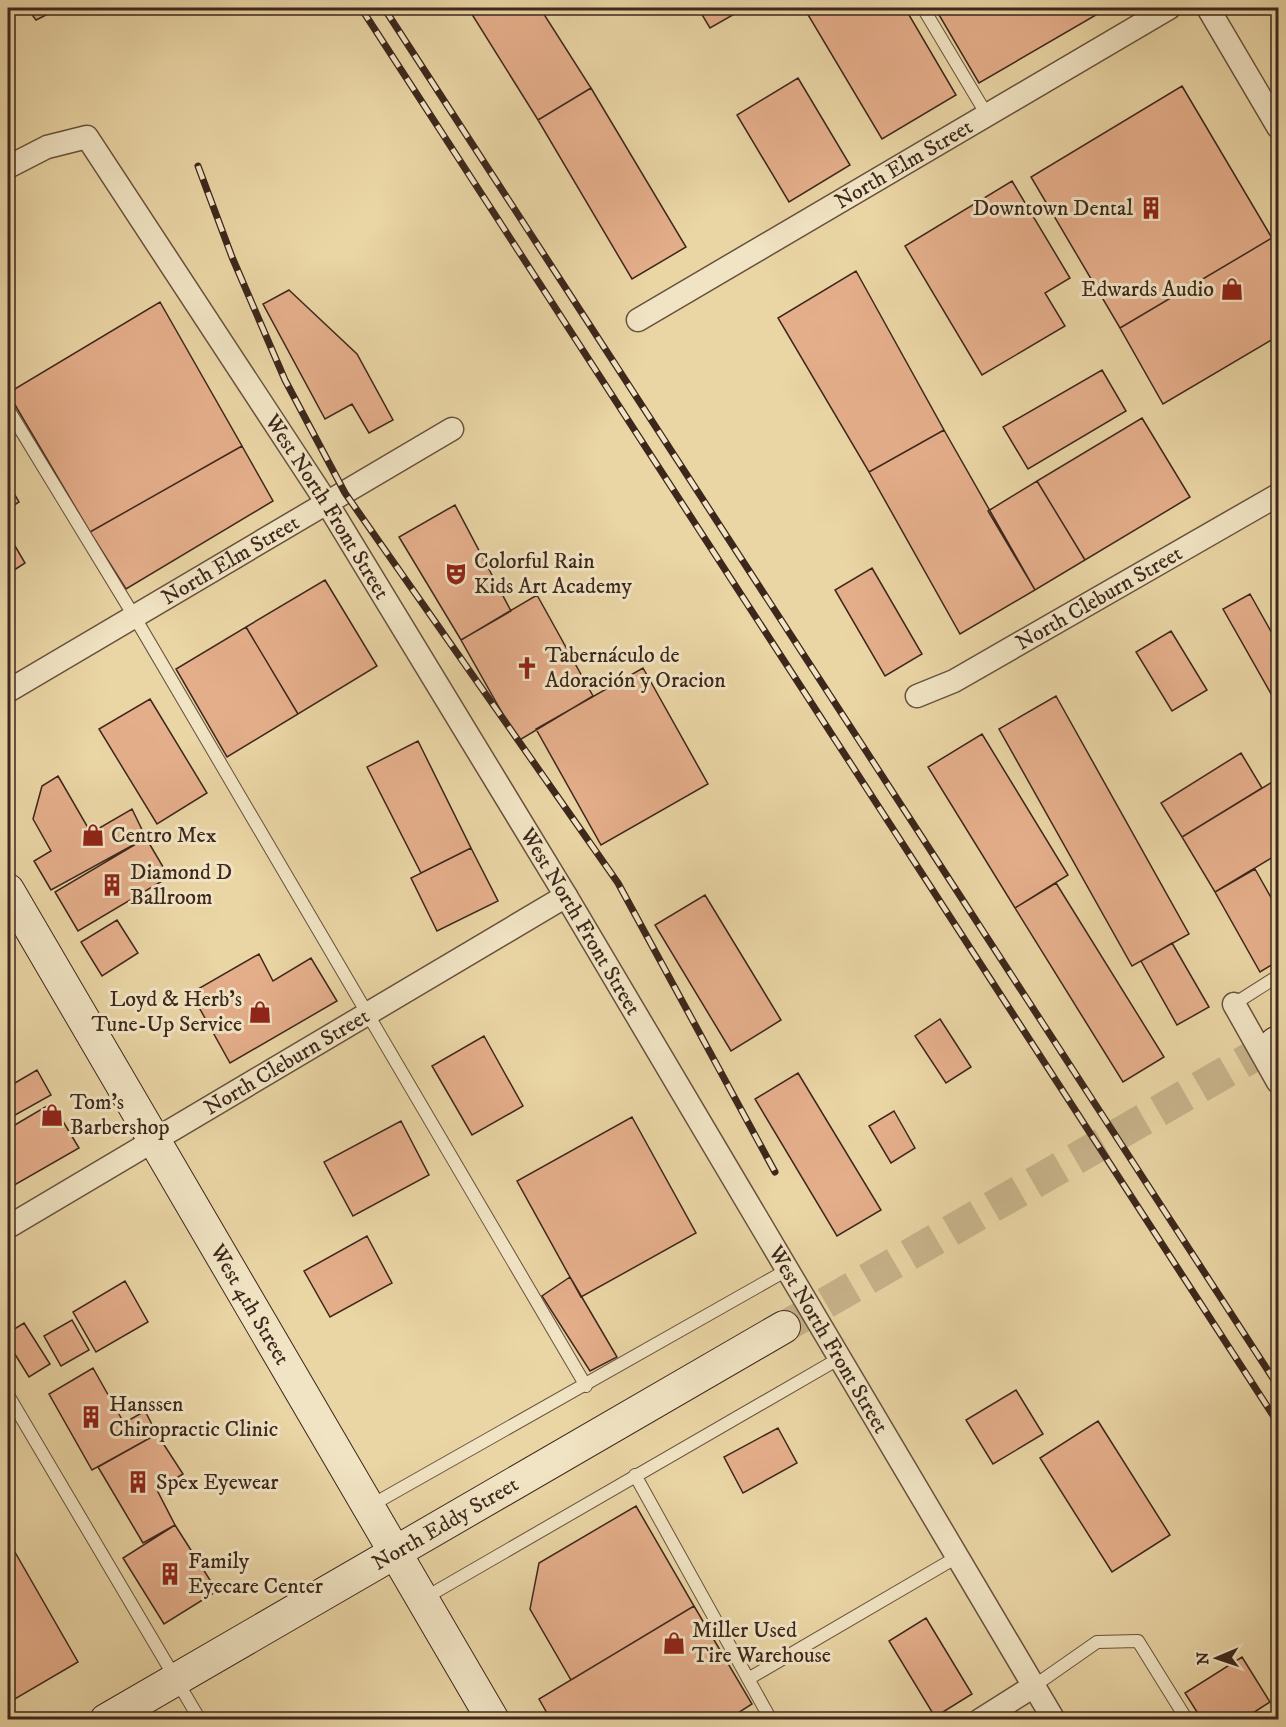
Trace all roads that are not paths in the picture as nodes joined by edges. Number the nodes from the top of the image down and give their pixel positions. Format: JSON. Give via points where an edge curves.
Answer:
{"nodes":[{"id":1,"x":923,"y":8,"type":"edge"},
{"id":2,"x":1169,"y":8,"type":"edge"},
{"id":3,"x":1208,"y":8,"type":"edge"},
{"id":4,"x":987,"y":115,"type":"junction"},
{"id":5,"x":1278,"y":127,"type":"edge"},
{"id":6,"x":8,"y":167,"type":"edge"},
{"id":7,"x":638,"y":320,"type":"dead end"},
{"id":8,"x":8,"y":409,"type":"edge"},
{"id":9,"x":452,"y":429,"type":"dead end"},
{"id":10,"x":1278,"y":495,"type":"edge"},
{"id":11,"x":327,"y":503,"type":"junction"},
{"id":12,"x":134,"y":616,"type":"junction"},
{"id":13,"x":8,"y":691,"type":"edge"},
{"id":14,"x":917,"y":696,"type":"dead end"},
{"id":15,"x":8,"y":890,"type":"edge"},
{"id":16,"x":566,"y":896,"type":"junction"},
{"id":17,"x":1278,"y":976,"type":"edge"},
{"id":18,"x":1234,"y":1004,"type":"joint"},
{"id":19,"x":368,"y":1011,"type":"junction"},
{"id":20,"x":1278,"y":1082,"type":"edge"},
{"id":21,"x":154,"y":1139,"type":"junction"},
{"id":22,"x":8,"y":1227,"type":"edge"},
{"id":23,"x":787,"y":1270,"type":"junction"},
{"id":24,"x":784,"y":1327,"type":"tunnel mouth"},
{"id":25,"x":840,"y":1358,"type":"junction"},
{"id":26,"x":586,"y":1386,"type":"junction"},
{"id":27,"x":8,"y":1395,"type":"edge"},
{"id":28,"x":635,"y":1474,"type":"junction"},
{"id":29,"x":369,"y":1507,"type":"junction"},
{"id":30,"x":395,"y":1553,"type":"junction"},
{"id":31,"x":957,"y":1557,"type":"junction"},
{"id":32,"x":422,"y":1599,"type":"junction"},
{"id":33,"x":176,"y":1679,"type":"junction"},
{"id":34,"x":748,"y":1679,"type":"junction"},
{"id":35,"x":1034,"y":1686,"type":"junction"},
{"id":36,"x":106,"y":1719,"type":"edge"},
{"id":37,"x":200,"y":1719,"type":"edge"},
{"id":38,"x":493,"y":1719,"type":"edge"},
{"id":39,"x":771,"y":1719,"type":"edge"},
{"id":40,"x":980,"y":1719,"type":"edge"},
{"id":41,"x":1054,"y":1719,"type":"edge"},
{"id":42,"x":1186,"y":1719,"type":"edge"}],
"edges":[{"from":1,"to":4,"type":"lane"},
{"from":2,"to":4,"type":"street","name":"North Elm Street"},
{"from":3,"to":5,"type":"street"},
{"from":4,"to":7,"type":"street","name":"North Elm Street"},
{"from":6,"to":11,"type":"street","name":"West North Front Street","via":[[47,147],[87,136]]},
{"from":8,"to":12,"type":"lane"},
{"from":9,"to":11,"type":"street","name":"North Elm Street"},
{"from":10,"to":14,"type":"street","name":"North Cleburn Street","via":[[954,681]]},
{"from":11,"to":12,"type":"street","name":"North Elm Street"},
{"from":11,"to":16,"type":"street","name":"West North Front Street"},
{"from":12,"to":13,"type":"street","name":"North Elm Street"},
{"from":12,"to":19,"type":"lane"},
{"from":15,"to":21,"type":"main road","name":"West 4th Street"},
{"from":16,"to":19,"type":"street","name":"North Cleburn Street"},
{"from":16,"to":23,"type":"street","name":"West North Front Street"},
{"from":17,"to":18,"type":"lane"},
{"from":18,"to":20,"type":"street"},
{"from":19,"to":21,"type":"street","name":"North Cleburn Street"},
{"from":19,"to":26,"type":"lane"},
{"from":21,"to":22,"type":"street","name":"North Cleburn Street"},
{"from":21,"to":29,"type":"main road","name":"West 4th Street"},
{"from":23,"to":25,"type":"street","name":"West North Front Street"},
{"from":23,"to":26,"type":"lane"},
{"from":24,"to":30,"type":"main road","name":"North Eddy Street"},
{"from":25,"to":28,"type":"lane"},
{"from":25,"to":31,"type":"street","name":"West North Front Street"},
{"from":26,"to":29,"type":"lane"},
{"from":27,"to":33,"type":"lane"},
{"from":28,"to":32,"type":"lane"},
{"from":28,"to":34,"type":"lane"},
{"from":29,"to":30,"type":"main road","name":"West 4th Street"},
{"from":30,"to":32,"type":"main road","name":"West 4th Street"},
{"from":30,"to":33,"type":"main road","name":"North Eddy Street"},
{"from":31,"to":34,"type":"lane"},
{"from":31,"to":35,"type":"street","name":"West North Front Street"},
{"from":32,"to":38,"type":"main road","name":"West 4th Street"},
{"from":33,"to":36,"type":"main road","name":"North Eddy Street"},
{"from":33,"to":37,"type":"lane"},
{"from":34,"to":39,"type":"lane"},
{"from":35,"to":40,"type":"street"},
{"from":35,"to":41,"type":"street","name":"West North Front Street"},
{"from":35,"to":42,"type":"lane","via":[[1098,1642],[1138,1641]]}]}
